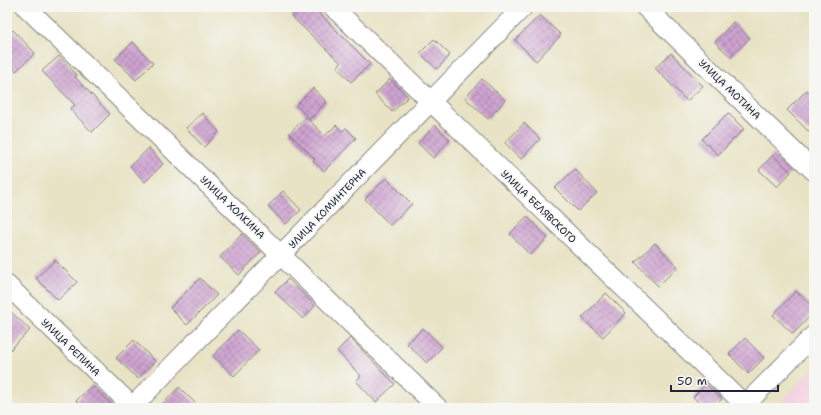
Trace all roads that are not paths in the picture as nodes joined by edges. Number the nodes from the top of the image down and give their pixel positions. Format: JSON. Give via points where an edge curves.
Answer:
{"nodes":[{"id":1,"x":26,"y":7,"type":"edge"},
{"id":2,"x":333,"y":7,"type":"edge"},
{"id":3,"x":523,"y":7,"type":"edge"},
{"id":4,"x":645,"y":7,"type":"edge"},
{"id":5,"x":431,"y":101,"type":"junction"},
{"id":6,"x":814,"y":171,"type":"edge"},
{"id":7,"x":282,"y":255,"type":"junction"},
{"id":8,"x":7,"y":285,"type":"edge"},
{"id":9,"x":814,"y":335,"type":"edge"},
{"id":10,"x":744,"y":407,"type":"edge"},
{"id":11,"x":133,"y":408,"type":"edge"},
{"id":12,"x":438,"y":408,"type":"edge"}],
"edges":[{"from":1,"to":7,"type":"street","name":"УЛИЦА ХОЛКИНА"},
{"from":2,"to":5,"type":"street","name":"УЛИЦА БЕЛЯВСКОГО"},
{"from":3,"to":5,"type":"street","name":"УЛИЦА КОМИНТЕРНА"},
{"from":4,"to":6,"type":"street","name":"УЛИЦА МОТИНА"},
{"from":5,"to":7,"type":"street","name":"УЛИЦА КОМИНТЕРНА"},
{"from":5,"to":10,"type":"street","name":"УЛИЦА БЕЛЯВСКОГО"},
{"from":7,"to":11,"type":"street","name":"УЛИЦА КОМИНТЕРНА"},
{"from":7,"to":12,"type":"street","name":"УЛИЦА ХОЛКИНА"},
{"from":8,"to":11,"type":"street","name":"УЛИЦА РЕПИНА"},
{"from":9,"to":10,"type":"street"}]}
